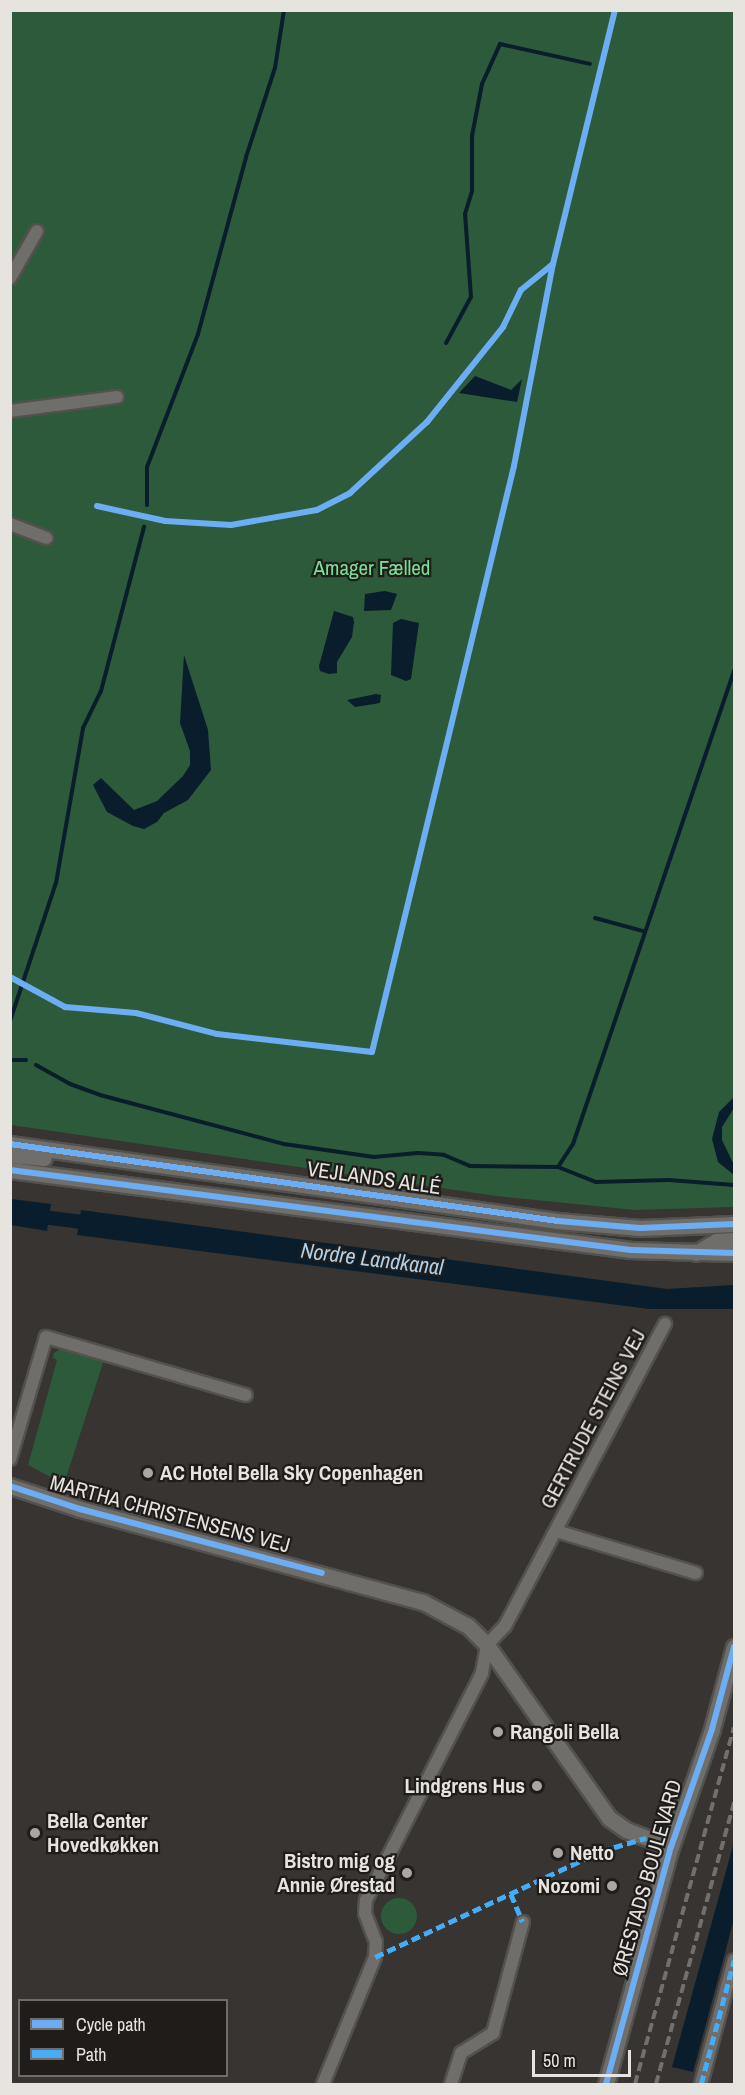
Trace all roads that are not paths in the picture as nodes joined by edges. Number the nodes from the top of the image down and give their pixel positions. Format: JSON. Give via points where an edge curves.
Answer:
{"nodes":[{"id":1,"x":37,"y":231,"type":"dead end"},
{"id":2,"x":10,"y":278,"type":"edge"},
{"id":3,"x":117,"y":397,"type":"dead end"},
{"id":4,"x":10,"y":411,"type":"edge"},
{"id":5,"x":10,"y":524,"type":"edge"},
{"id":6,"x":46,"y":538,"type":"dead end"},
{"id":7,"x":10,"y":1144,"type":"edge"},
{"id":8,"x":10,"y":1155,"type":"edge"},
{"id":9,"x":92,"y":1155,"type":"junction"},
{"id":10,"x":10,"y":1170,"type":"edge"},
{"id":11,"x":735,"y":1224,"type":"edge"},
{"id":12,"x":735,"y":1240,"type":"edge"},
{"id":13,"x":696,"y":1253,"type":"junction"},
{"id":14,"x":735,"y":1253,"type":"edge"},
{"id":15,"x":665,"y":1324,"type":"dead end"},
{"id":16,"x":246,"y":1395,"type":"dead end"},
{"id":17,"x":10,"y":1459,"type":"edge"},
{"id":18,"x":10,"y":1486,"type":"edge"},
{"id":19,"x":556,"y":1531,"type":"junction"},
{"id":20,"x":696,"y":1573,"type":"dead end"},
{"id":21,"x":487,"y":1645,"type":"junction"},
{"id":22,"x":735,"y":1647,"type":"edge"},
{"id":23,"x":671,"y":1847,"type":"junction"},
{"id":24,"x":523,"y":1922,"type":"dead end"},
{"id":25,"x":735,"y":1960,"type":"edge"},
{"id":26,"x":323,"y":2085,"type":"edge"},
{"id":27,"x":452,"y":2085,"type":"edge"},
{"id":28,"x":606,"y":2085,"type":"edge"},
{"id":29,"x":701,"y":2085,"type":"edge"}],
"edges":[{"from":1,"to":2,"type":"street"},
{"from":3,"to":4,"type":"street"},
{"from":5,"to":6,"type":"street"},
{"from":7,"to":9,"type":"street","name":"VEJLANDS ALLÉ"},
{"from":8,"to":9,"type":"street","via":[[54,1159]]},
{"from":9,"to":11,"type":"street","name":"VEJLANDS ALLÉ","via":[[558,1221],[640,1228]]},
{"from":10,"to":13,"type":"street","name":"VEJLANDS ALLÉ","via":[[631,1250]]},
{"from":12,"to":13,"type":"street","via":[[716,1241]]},
{"from":13,"to":14,"type":"street","name":"VEJLANDS ALLÉ"},
{"from":15,"to":19,"type":"street","name":"GERTRUDE STEINS VEJ"},
{"from":16,"to":17,"type":"street","via":[[46,1337]]},
{"from":18,"to":21,"type":"street","name":"MARTHA CHRISTENSENS VEJ","via":[[80,1509],[423,1602],[468,1626]]},
{"from":19,"to":20,"type":"street","name":"GERTRUDE STEINS VEJ"},
{"from":19,"to":21,"type":"street","name":"GERTRUDE STEINS VEJ","via":[[505,1626]]},
{"from":21,"to":23,"type":"street","name":"MARTHA CHRISTENSENS VEJ","via":[[609,1818],[626,1830]]},
{"from":21,"to":26,"type":"street","via":[[482,1673],[366,1900],[375,1957]]},
{"from":22,"to":23,"type":"street","name":"ØRESTADS BOULEVARD","via":[[712,1729]]},
{"from":23,"to":28,"type":"street","name":"ØRESTADS BOULEVARD"},
{"from":24,"to":27,"type":"street","via":[[493,2032],[461,2053]]},
{"from":25,"to":29,"type":"street"}]}
